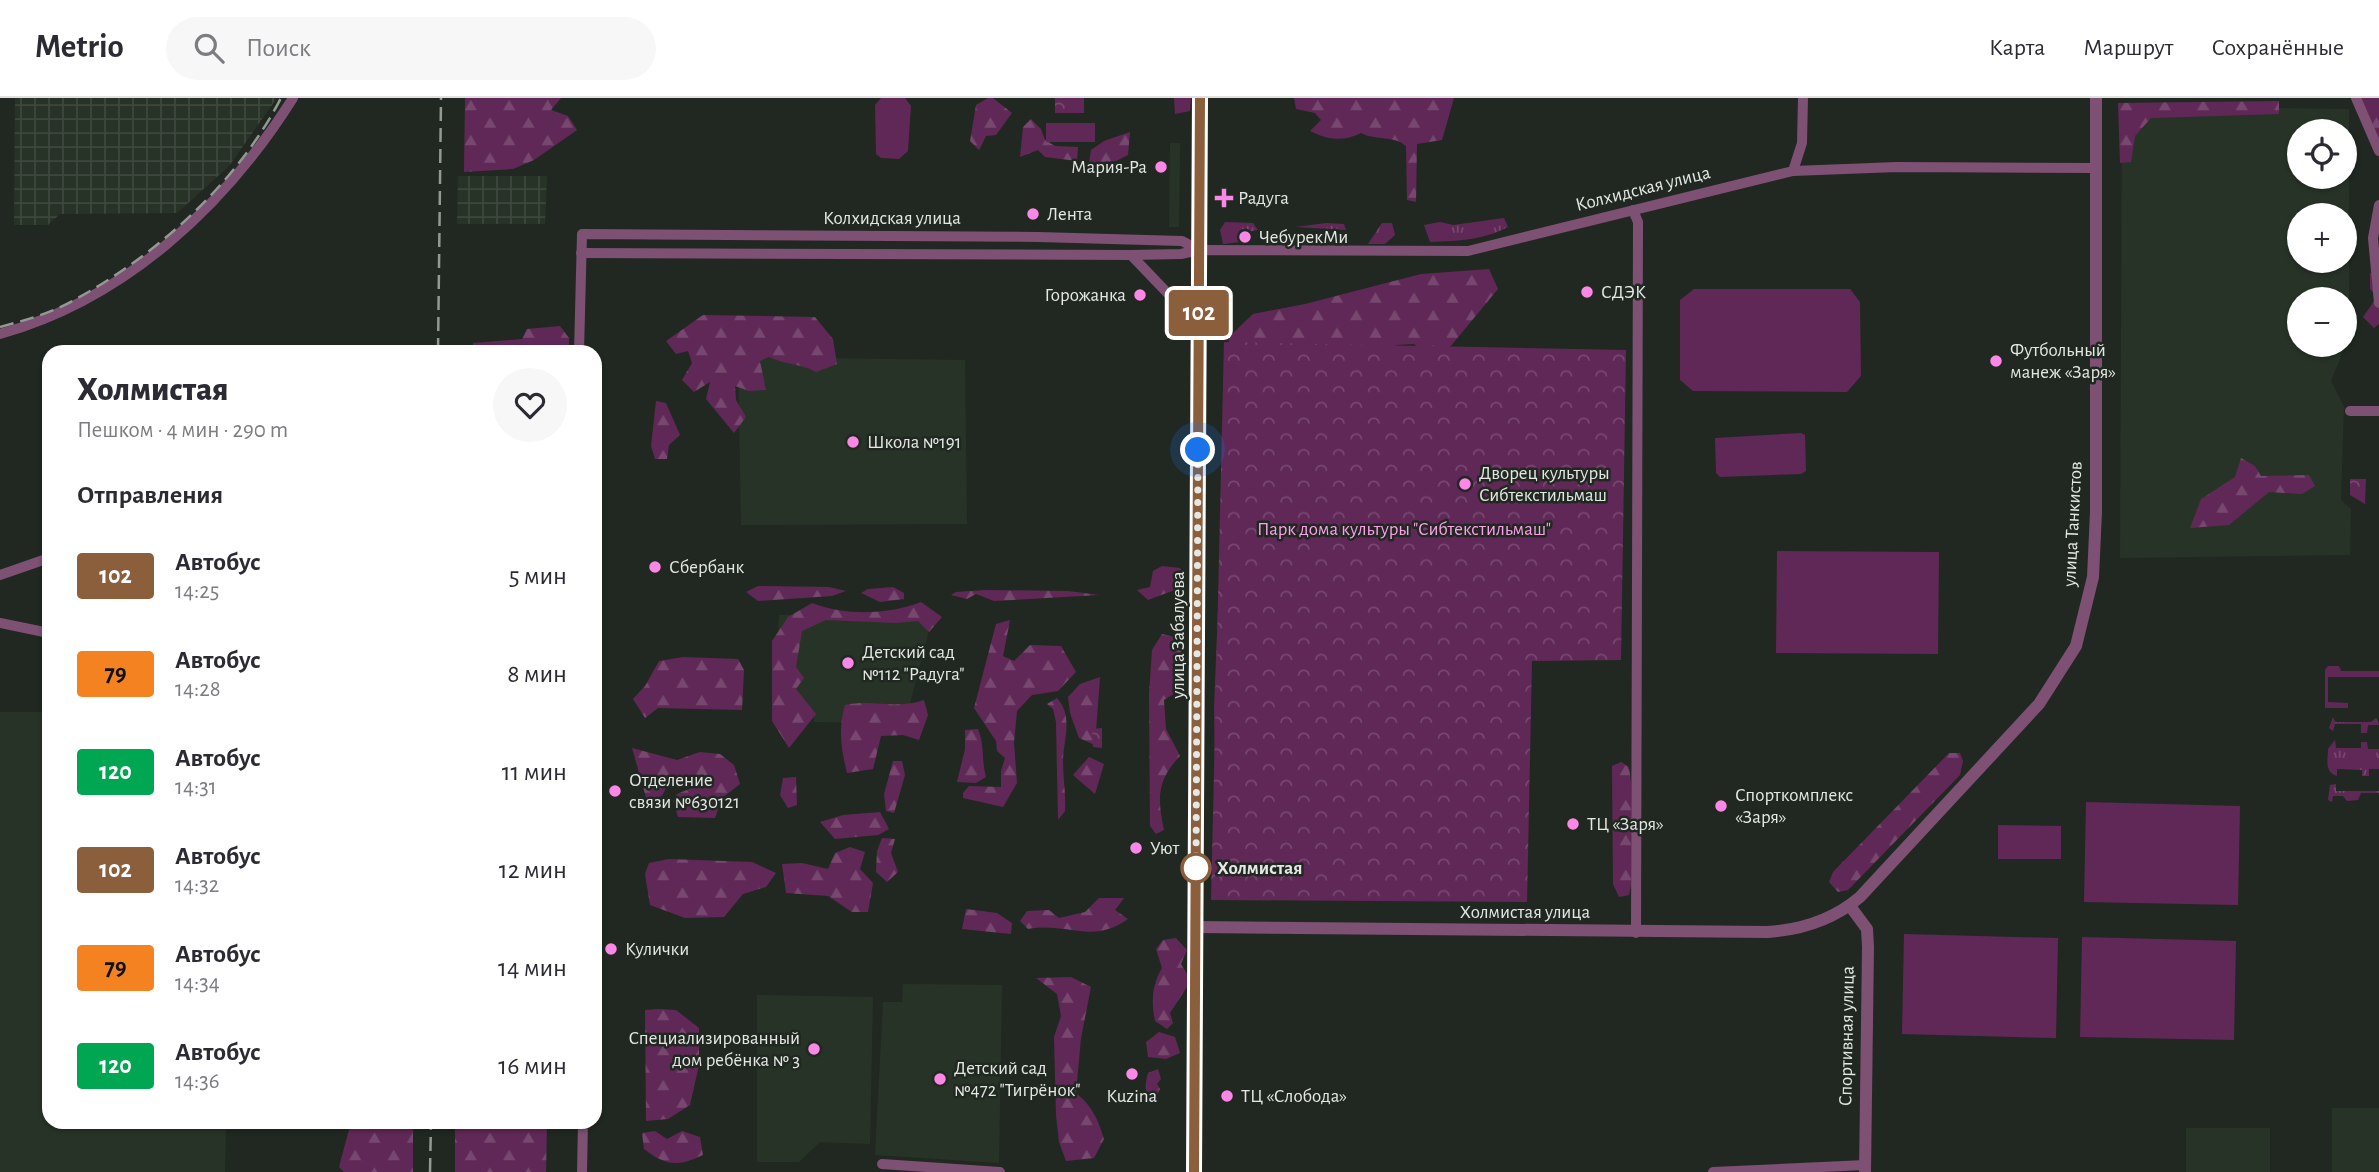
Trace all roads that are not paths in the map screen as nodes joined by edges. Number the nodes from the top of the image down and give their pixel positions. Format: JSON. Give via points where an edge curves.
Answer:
{"nodes":[{"id":1,"x":293,"y":98,"type":"edge"},
{"id":2,"x":1200,"y":98,"type":"edge"},
{"id":3,"x":1803,"y":98,"type":"edge"},
{"id":4,"x":2096,"y":98,"type":"edge"},
{"id":5,"x":2356,"y":98,"type":"edge"},
{"id":6,"x":2379,"y":151,"type":"edge"},
{"id":7,"x":2096,"y":167,"type":"junction"},
{"id":8,"x":1793,"y":171,"type":"junction"},
{"id":9,"x":2379,"y":205,"type":"edge"},
{"id":10,"x":1633,"y":210,"type":"junction"},
{"id":11,"x":1199,"y":250,"type":"junction"},
{"id":12,"x":581,"y":253,"type":"junction"},
{"id":13,"x":1131,"y":255,"type":"junction"},
{"id":14,"x":2379,"y":303,"type":"edge"},
{"id":15,"x":1199,"y":326,"type":"junction"},
{"id":16,"x":0,"y":334,"type":"edge"},
{"id":17,"x":579,"y":345,"type":"edge"},
{"id":18,"x":2350,"y":411,"type":"dead end"},
{"id":19,"x":2379,"y":411,"type":"edge"},
{"id":20,"x":42,"y":560,"type":"edge"},
{"id":21,"x":0,"y":575,"type":"edge"},
{"id":22,"x":0,"y":623,"type":"edge"},
{"id":23,"x":42,"y":632,"type":"edge"},
{"id":24,"x":1850,"y":906,"type":"junction"},
{"id":25,"x":1196,"y":927,"type":"junction"},
{"id":26,"x":1636,"y":933,"type":"junction"},
{"id":27,"x":583,"y":1129,"type":"edge"},
{"id":28,"x":881,"y":1164,"type":"dead end"},
{"id":29,"x":1866,"y":1168,"type":"edge"},
{"id":30,"x":582,"y":1172,"type":"edge"},
{"id":31,"x":1000,"y":1172,"type":"edge"},
{"id":32,"x":1194,"y":1172,"type":"edge"},
{"id":33,"x":1713,"y":1172,"type":"edge"}],
"edges":[{"from":1,"to":16,"type":"street","via":[[273,130],[208,209],[168,245],[77,307]]},
{"from":2,"to":11,"type":"street","name":"улица Забалуева"},
{"from":3,"to":8,"type":"street","via":[[1802,143]]},
{"from":4,"to":7,"type":"street","name":"улица Танкистов"},
{"from":5,"to":6,"type":"street"},
{"from":7,"to":8,"type":"street","name":"Колхидская улица"},
{"from":7,"to":24,"type":"street","name":"улица Танкистов","via":[[2096,512],[2093,577],[2076,646],[2039,705]]},
{"from":8,"to":10,"type":"street","name":"Колхидская улица"},
{"from":9,"to":14,"type":"street","via":[[2373,238]]},
{"from":10,"to":11,"type":"street","name":"Колхидская улица","via":[[1468,251]]},
{"from":10,"to":26,"type":"street","via":[[1638,222],[1639,357]]},
{"from":11,"to":12,"type":"street","name":"Колхидская улица","via":[[1182,241],[1038,237],[582,234]]},
{"from":11,"to":13,"type":"street","name":"Колхидская улица"},
{"from":11,"to":15,"type":"street","name":"улица Забалуева"},
{"from":12,"to":13,"type":"street","name":"Колхидская улица"},
{"from":12,"to":17,"type":"street"},
{"from":13,"to":15,"type":"street"},
{"from":15,"to":25,"type":"street","name":"улица Забалуева"},
{"from":18,"to":19,"type":"street"},
{"from":20,"to":21,"type":"street"},
{"from":22,"to":23,"type":"street"},
{"from":24,"to":26,"type":"street","name":"Холмистая улица","via":[[1791,930]]},
{"from":24,"to":29,"type":"street","name":"Спортивная улица","via":[[1867,929]]},
{"from":25,"to":26,"type":"street","name":"Холмистая улица"},
{"from":25,"to":32,"type":"street","name":"улица Забалуева"},
{"from":27,"to":30,"type":"street"},
{"from":28,"to":31,"type":"street"},
{"from":29,"to":33,"type":"street"}]}
